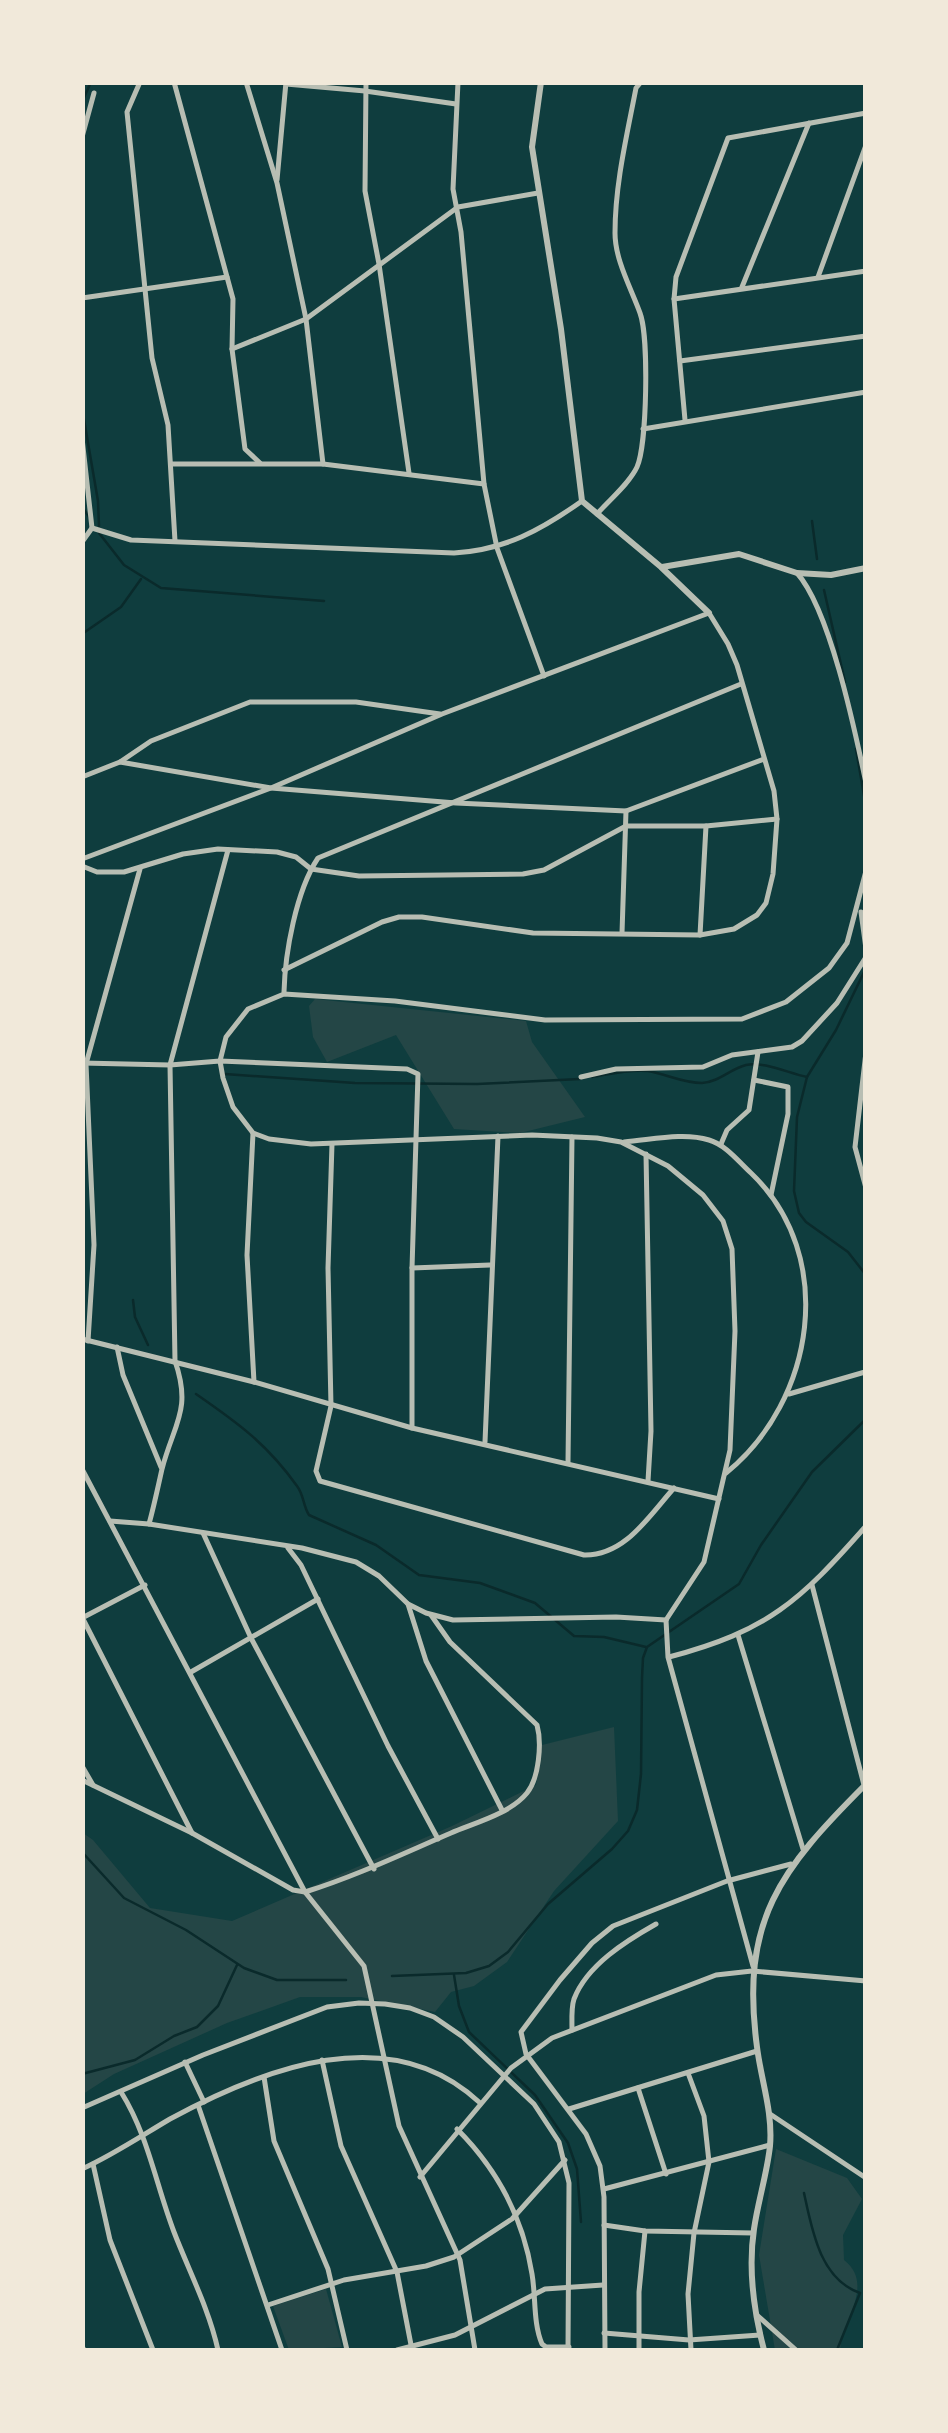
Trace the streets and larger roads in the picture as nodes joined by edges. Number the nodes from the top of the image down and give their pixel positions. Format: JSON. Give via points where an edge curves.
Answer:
{"nodes":[{"id":1,"x":140,"y":82,"type":"edge"},
{"id":2,"x":174,"y":82,"type":"edge"},
{"id":3,"x":246,"y":82,"type":"edge"},
{"id":4,"x":366,"y":82,"type":"edge"},
{"id":5,"x":458,"y":82,"type":"edge"},
{"id":6,"x":541,"y":82,"type":"edge"},
{"id":7,"x":641,"y":82,"type":"edge"},
{"id":8,"x":286,"y":83,"type":"edge"},
{"id":9,"x":365,"y":91,"type":"junction"},
{"id":10,"x":94,"y":93,"type":"dead end"},
{"id":11,"x":456,"y":104,"type":"junction"},
{"id":12,"x":866,"y":113,"type":"edge"},
{"id":13,"x":809,"y":123,"type":"junction"},
{"id":14,"x":82,"y":138,"type":"edge"},
{"id":15,"x":866,"y":145,"type":"edge"},
{"id":16,"x":276,"y":182,"type":"junction"},
{"id":17,"x":538,"y":193,"type":"junction"},
{"id":18,"x":458,"y":208,"type":"junction"},
{"id":19,"x":379,"y":264,"type":"junction"},
{"id":20,"x":866,"y":271,"type":"edge"},
{"id":21,"x":227,"y":277,"type":"junction"},
{"id":22,"x":818,"y":277,"type":"junction"},
{"id":23,"x":742,"y":288,"type":"junction"},
{"id":24,"x":146,"y":291,"type":"junction"},
{"id":25,"x":82,"y":298,"type":"edge"},
{"id":26,"x":674,"y":298,"type":"junction"},
{"id":27,"x":306,"y":319,"type":"junction"},
{"id":28,"x":866,"y":336,"type":"edge"},
{"id":29,"x":232,"y":349,"type":"junction"},
{"id":30,"x":680,"y":362,"type":"junction"},
{"id":31,"x":866,"y":392,"type":"edge"},
{"id":32,"x":685,"y":420,"type":"junction"},
{"id":33,"x":642,"y":429,"type":"junction"},
{"id":34,"x":82,"y":438,"type":"edge"},
{"id":35,"x":260,"y":463,"type":"junction"},
{"id":36,"x":171,"y":464,"type":"junction"},
{"id":37,"x":323,"y":464,"type":"junction"},
{"id":38,"x":409,"y":473,"type":"junction"},
{"id":39,"x":484,"y":484,"type":"junction"},
{"id":40,"x":582,"y":501,"type":"junction"},
{"id":41,"x":597,"y":514,"type":"junction"},
{"id":42,"x":92,"y":528,"type":"junction"},
{"id":43,"x":174,"y":541,"type":"junction"},
{"id":44,"x":82,"y":542,"type":"edge"},
{"id":45,"x":497,"y":548,"type":"junction"},
{"id":46,"x":661,"y":568,"type":"junction"},
{"id":47,"x":866,"y":568,"type":"edge"},
{"id":48,"x":796,"y":573,"type":"junction"},
{"id":49,"x":709,"y":614,"type":"junction"},
{"id":50,"x":544,"y":676,"type":"junction"},
{"id":51,"x":741,"y":684,"type":"junction"},
{"id":52,"x":442,"y":714,"type":"junction"},
{"id":53,"x":764,"y":758,"type":"junction"},
{"id":54,"x":120,"y":762,"type":"junction"},
{"id":55,"x":82,"y":777,"type":"edge"},
{"id":56,"x":866,"y":783,"type":"edge"},
{"id":57,"x":271,"y":788,"type":"junction"},
{"id":58,"x":456,"y":803,"type":"junction"},
{"id":59,"x":626,"y":811,"type":"junction"},
{"id":60,"x":777,"y":819,"type":"junction"},
{"id":61,"x":626,"y":826,"type":"junction"},
{"id":62,"x":706,"y":826,"type":"junction"},
{"id":63,"x":228,"y":850,"type":"junction"},
{"id":64,"x":82,"y":863,"type":"edge"},
{"id":65,"x":140,"y":869,"type":"junction"},
{"id":66,"x":311,"y":869,"type":"junction"},
{"id":67,"x":866,"y":871,"type":"edge"},
{"id":68,"x":860,"y":904,"type":"junction"},
{"id":69,"x":622,"y":934,"type":"junction"},
{"id":70,"x":700,"y":935,"type":"junction"},
{"id":71,"x":866,"y":949,"type":"edge"},
{"id":72,"x":866,"y":957,"type":"edge"},
{"id":73,"x":284,"y":970,"type":"junction"},
{"id":74,"x":284,"y":994,"type":"junction"},
{"id":75,"x":758,"y":1052,"type":"junction"},
{"id":76,"x":866,"y":1052,"type":"edge"},
{"id":77,"x":220,"y":1061,"type":"junction"},
{"id":78,"x":84,"y":1063,"type":"edge"},
{"id":79,"x":170,"y":1065,"type":"junction"},
{"id":80,"x":581,"y":1077,"type":"dead end"},
{"id":81,"x":754,"y":1080,"type":"junction"},
{"id":82,"x":864,"y":1082,"type":"edge"},
{"id":83,"x":254,"y":1133,"type":"junction"},
{"id":84,"x":498,"y":1136,"type":"junction"},
{"id":85,"x":572,"y":1137,"type":"junction"},
{"id":86,"x":418,"y":1140,"type":"junction"},
{"id":87,"x":622,"y":1142,"type":"junction"},
{"id":88,"x":332,"y":1144,"type":"junction"},
{"id":89,"x":721,"y":1144,"type":"junction"},
{"id":90,"x":646,"y":1154,"type":"junction"},
{"id":91,"x":866,"y":1188,"type":"edge"},
{"id":92,"x":771,"y":1195,"type":"junction"},
{"id":93,"x":490,"y":1265,"type":"junction"},
{"id":94,"x":412,"y":1268,"type":"junction"},
{"id":95,"x":85,"y":1340,"type":"edge"},
{"id":96,"x":117,"y":1347,"type":"junction"},
{"id":97,"x":174,"y":1361,"type":"junction"},
{"id":98,"x":865,"y":1372,"type":"edge"},
{"id":99,"x":254,"y":1382,"type":"junction"},
{"id":100,"x":789,"y":1394,"type":"junction"},
{"id":101,"x":331,"y":1406,"type":"junction"},
{"id":102,"x":412,"y":1428,"type":"junction"},
{"id":103,"x":485,"y":1442,"type":"junction"},
{"id":104,"x":568,"y":1462,"type":"junction"},
{"id":105,"x":82,"y":1470,"type":"edge"},
{"id":106,"x":162,"y":1470,"type":"junction"},
{"id":107,"x":726,"y":1473,"type":"junction"},
{"id":108,"x":648,"y":1482,"type":"junction"},
{"id":109,"x":674,"y":1488,"type":"junction"},
{"id":110,"x":719,"y":1499,"type":"junction"},
{"id":111,"x":110,"y":1521,"type":"junction"},
{"id":112,"x":149,"y":1524,"type":"junction"},
{"id":113,"x":866,"y":1526,"type":"edge"},
{"id":114,"x":203,"y":1533,"type":"junction"},
{"id":115,"x":286,"y":1546,"type":"junction"},
{"id":116,"x":144,"y":1585,"type":"junction"},
{"id":117,"x":812,"y":1585,"type":"junction"},
{"id":118,"x":318,"y":1599,"type":"junction"},
{"id":119,"x":408,"y":1604,"type":"junction"},
{"id":120,"x":431,"y":1615,"type":"junction"},
{"id":121,"x":83,"y":1618,"type":"edge"},
{"id":122,"x":666,"y":1620,"type":"junction"},
{"id":123,"x":738,"y":1635,"type":"junction"},
{"id":124,"x":251,"y":1638,"type":"junction"},
{"id":125,"x":668,"y":1658,"type":"junction"},
{"id":126,"x":191,"y":1672,"type":"junction"},
{"id":127,"x":82,"y":1766,"type":"edge"},
{"id":128,"x":82,"y":1780,"type":"edge"},
{"id":129,"x":92,"y":1785,"type":"junction"},
{"id":130,"x":863,"y":1788,"type":"edge"},
{"id":131,"x":502,"y":1811,"type":"junction"},
{"id":132,"x":192,"y":1832,"type":"junction"},
{"id":133,"x":438,"y":1839,"type":"junction"},
{"id":134,"x":803,"y":1849,"type":"junction"},
{"id":135,"x":791,"y":1864,"type":"junction"},
{"id":136,"x":374,"y":1869,"type":"junction"},
{"id":137,"x":727,"y":1881,"type":"junction"},
{"id":138,"x":305,"y":1892,"type":"junction"},
{"id":139,"x":656,"y":1924,"type":"dead end"},
{"id":140,"x":752,"y":1968,"type":"junction"},
{"id":141,"x":866,"y":1981,"type":"edge"},
{"id":142,"x":374,"y":2003,"type":"junction"},
{"id":143,"x":572,"y":2030,"type":"junction"},
{"id":144,"x":758,"y":2051,"type":"junction"},
{"id":145,"x":526,"y":2054,"type":"junction"},
{"id":146,"x":382,"y":2056,"type":"junction"},
{"id":147,"x":322,"y":2060,"type":"junction"},
{"id":148,"x":185,"y":2062,"type":"junction"},
{"id":149,"x":688,"y":2073,"type":"junction"},
{"id":150,"x":504,"y":2075,"type":"junction"},
{"id":151,"x":264,"y":2078,"type":"junction"},
{"id":152,"x":638,"y":2088,"type":"junction"},
{"id":153,"x":121,"y":2091,"type":"junction"},
{"id":154,"x":479,"y":2102,"type":"junction"},
{"id":155,"x":201,"y":2104,"type":"junction"},
{"id":156,"x":82,"y":2108,"type":"edge"},
{"id":157,"x":568,"y":2109,"type":"junction"},
{"id":158,"x":770,"y":2114,"type":"junction"},
{"id":159,"x":458,"y":2129,"type":"junction"},
{"id":160,"x":143,"y":2136,"type":"junction"},
{"id":161,"x":770,"y":2145,"type":"junction"},
{"id":162,"x":565,"y":2160,"type":"junction"},
{"id":163,"x":709,"y":2162,"type":"junction"},
{"id":164,"x":93,"y":2164,"type":"junction"},
{"id":165,"x":82,"y":2169,"type":"edge"},
{"id":166,"x":666,"y":2174,"type":"junction"},
{"id":167,"x":420,"y":2177,"type":"junction"},
{"id":168,"x":866,"y":2178,"type":"edge"},
{"id":169,"x":604,"y":2189,"type":"junction"},
{"id":170,"x":516,"y":2216,"type":"junction"},
{"id":171,"x":604,"y":2225,"type":"junction"},
{"id":172,"x":645,"y":2231,"type":"junction"},
{"id":173,"x":694,"y":2233,"type":"junction"},
{"id":174,"x":753,"y":2233,"type":"junction"},
{"id":175,"x":458,"y":2255,"type":"junction"},
{"id":176,"x":396,"y":2270,"type":"junction"},
{"id":177,"x":332,"y":2283,"type":"junction"},
{"id":178,"x":570,"y":2286,"type":"junction"},
{"id":179,"x":603,"y":2286,"type":"junction"},
{"id":180,"x":534,"y":2292,"type":"junction"},
{"id":181,"x":268,"y":2305,"type":"junction"},
{"id":182,"x":756,"y":2314,"type":"junction"},
{"id":183,"x":472,"y":2327,"type":"junction"},
{"id":184,"x":604,"y":2333,"type":"junction"},
{"id":185,"x":760,"y":2335,"type":"junction"},
{"id":186,"x":638,"y":2336,"type":"junction"},
{"id":187,"x":689,"y":2340,"type":"junction"},
{"id":188,"x":411,"y":2349,"type":"edge"},
{"id":189,"x":568,"y":2349,"type":"edge"},
{"id":190,"x":153,"y":2350,"type":"edge"},
{"id":191,"x":218,"y":2350,"type":"edge"},
{"id":192,"x":282,"y":2350,"type":"edge"},
{"id":193,"x":348,"y":2350,"type":"edge"},
{"id":194,"x":397,"y":2350,"type":"edge"},
{"id":195,"x":475,"y":2350,"type":"edge"},
{"id":196,"x":605,"y":2350,"type":"edge"},
{"id":197,"x":638,"y":2350,"type":"edge"},
{"id":198,"x":691,"y":2350,"type":"edge"},
{"id":199,"x":764,"y":2350,"type":"edge"},
{"id":200,"x":796,"y":2350,"type":"edge"}],
"edges":[{"from":1,"to":24,"type":"street","via":[[127,112]]},
{"from":2,"to":21,"type":"street"},
{"from":3,"to":16,"type":"street"},
{"from":4,"to":9,"type":"street"},
{"from":5,"to":11,"type":"street"},
{"from":6,"to":17,"type":"street","via":[[532,147]]},
{"from":7,"to":33,"type":"street","via":[[622,159],[614,236],[642,318]]},
{"from":8,"to":9,"type":"street"},
{"from":8,"to":16,"type":"street"},
{"from":9,"to":11,"type":"street"},
{"from":9,"to":19,"type":"street","via":[[365,191]]},
{"from":10,"to":14,"type":"street"},
{"from":11,"to":18,"type":"street","via":[[452,190]]},
{"from":12,"to":13,"type":"street"},
{"from":13,"to":23,"type":"street"},
{"from":13,"to":26,"type":"street","via":[[728,138]]},
{"from":15,"to":22,"type":"street"},
{"from":16,"to":27,"type":"street"},
{"from":17,"to":18,"type":"street"},
{"from":17,"to":40,"type":"street"},
{"from":18,"to":19,"type":"street"},
{"from":18,"to":39,"type":"street"},
{"from":19,"to":27,"type":"street"},
{"from":19,"to":38,"type":"street"},
{"from":20,"to":22,"type":"street"},
{"from":21,"to":24,"type":"street"},
{"from":21,"to":29,"type":"street"},
{"from":22,"to":23,"type":"street"},
{"from":23,"to":26,"type":"street"},
{"from":24,"to":25,"type":"street"},
{"from":24,"to":36,"type":"street"},
{"from":26,"to":30,"type":"street"},
{"from":27,"to":29,"type":"street"},
{"from":27,"to":37,"type":"street"},
{"from":28,"to":30,"type":"street"},
{"from":29,"to":35,"type":"street","via":[[245,449]]},
{"from":30,"to":32,"type":"street"},
{"from":31,"to":32,"type":"street"},
{"from":32,"to":33,"type":"street"},
{"from":33,"to":41,"type":"street","via":[[637,466]]},
{"from":34,"to":42,"type":"street"},
{"from":35,"to":36,"type":"street"},
{"from":35,"to":37,"type":"street"},
{"from":36,"to":43,"type":"street"},
{"from":37,"to":38,"type":"street"},
{"from":38,"to":39,"type":"street"},
{"from":39,"to":45,"type":"street"},
{"from":40,"to":41,"type":"street"},
{"from":40,"to":45,"type":"street"},
{"from":41,"to":46,"type":"street"},
{"from":42,"to":43,"type":"street","via":[[131,540]]},
{"from":42,"to":44,"type":"street"},
{"from":43,"to":45,"type":"street","via":[[454,553]]},
{"from":45,"to":50,"type":"street"},
{"from":46,"to":48,"type":"street","via":[[739,554]]},
{"from":46,"to":49,"type":"street"},
{"from":47,"to":48,"type":"street"},
{"from":48,"to":56,"type":"street","via":[[820,612]]},
{"from":49,"to":50,"type":"street"},
{"from":49,"to":51,"type":"street"},
{"from":50,"to":52,"type":"street"},
{"from":51,"to":53,"type":"street"},
{"from":51,"to":58,"type":"street"},
{"from":52,"to":54,"type":"street","via":[[356,702],[250,702],[151,741]]},
{"from":52,"to":57,"type":"street"},
{"from":53,"to":59,"type":"street"},
{"from":53,"to":60,"type":"street"},
{"from":54,"to":55,"type":"street"},
{"from":54,"to":57,"type":"street"},
{"from":57,"to":58,"type":"street"},
{"from":57,"to":64,"type":"street"},
{"from":58,"to":59,"type":"street"},
{"from":58,"to":66,"type":"street","via":[[332,851]]},
{"from":59,"to":61,"type":"street"},
{"from":60,"to":62,"type":"street"},
{"from":60,"to":70,"type":"street","via":[[763,908],[734,929]]},
{"from":61,"to":62,"type":"street"},
{"from":61,"to":66,"type":"street","via":[[544,870],[523,874],[359,876]]},
{"from":61,"to":69,"type":"street"},
{"from":62,"to":70,"type":"street"},
{"from":63,"to":65,"type":"street","via":[[183,854]]},
{"from":63,"to":66,"type":"street","via":[[277,852]]},
{"from":63,"to":79,"type":"street"},
{"from":64,"to":65,"type":"street","via":[[109,874]]},
{"from":65,"to":78,"type":"street"},
{"from":66,"to":73,"type":"street"},
{"from":67,"to":68,"type":"street"},
{"from":68,"to":71,"type":"street"},
{"from":68,"to":74,"type":"street","via":[[847,943],[828,968],[786,1002],[742,1018],[545,1020]]},
{"from":69,"to":70,"type":"street"},
{"from":69,"to":73,"type":"street","via":[[519,932],[399,917]]},
{"from":72,"to":75,"type":"street","via":[[802,1041]]},
{"from":73,"to":74,"type":"street"},
{"from":74,"to":77,"type":"street","via":[[234,1022]]},
{"from":75,"to":80,"type":"street","via":[[703,1067],[616,1069]]},
{"from":75,"to":81,"type":"street"},
{"from":76,"to":82,"type":"street"},
{"from":77,"to":79,"type":"street"},
{"from":77,"to":83,"type":"street","via":[[233,1107]]},
{"from":77,"to":86,"type":"street","via":[[415,1072]]},
{"from":78,"to":79,"type":"street"},
{"from":78,"to":95,"type":"street","via":[[94,1245]]},
{"from":79,"to":97,"type":"street"},
{"from":81,"to":89,"type":"street","via":[[749,1110]]},
{"from":81,"to":92,"type":"street","via":[[788,1086]]},
{"from":82,"to":91,"type":"street","via":[[856,1147]]},
{"from":83,"to":88,"type":"street"},
{"from":83,"to":99,"type":"street","via":[[247,1255]]},
{"from":84,"to":85,"type":"street"},
{"from":84,"to":86,"type":"street"},
{"from":84,"to":93,"type":"street"},
{"from":85,"to":87,"type":"street"},
{"from":85,"to":104,"type":"street"},
{"from":86,"to":88,"type":"street"},
{"from":86,"to":94,"type":"street"},
{"from":87,"to":89,"type":"street","via":[[690,1137]]},
{"from":87,"to":90,"type":"street"},
{"from":88,"to":101,"type":"street"},
{"from":89,"to":92,"type":"street"},
{"from":90,"to":107,"type":"street","via":[[703,1196],[724,1221],[732,1249],[733,1430]]},
{"from":90,"to":108,"type":"street"},
{"from":92,"to":100,"type":"street","via":[[796,1245],[803,1283],[804,1338]]},
{"from":93,"to":94,"type":"street"},
{"from":93,"to":103,"type":"street"},
{"from":94,"to":102,"type":"street"},
{"from":95,"to":96,"type":"street"},
{"from":96,"to":97,"type":"street"},
{"from":96,"to":106,"type":"street"},
{"from":97,"to":99,"type":"street"},
{"from":97,"to":106,"type":"street","via":[[183,1409]]},
{"from":98,"to":100,"type":"street"},
{"from":99,"to":101,"type":"street"},
{"from":100,"to":107,"type":"street","via":[[756,1444]]},
{"from":101,"to":102,"type":"street"},
{"from":101,"to":109,"type":"street","via":[[316,1471],[326,1484],[584,1555],[623,1544]]},
{"from":102,"to":103,"type":"street"},
{"from":103,"to":104,"type":"street"},
{"from":104,"to":108,"type":"street"},
{"from":105,"to":111,"type":"street"},
{"from":106,"to":112,"type":"street"},
{"from":107,"to":110,"type":"street"},
{"from":108,"to":109,"type":"street"},
{"from":109,"to":110,"type":"street"},
{"from":110,"to":122,"type":"street","via":[[704,1562]]},
{"from":111,"to":112,"type":"street"},
{"from":111,"to":116,"type":"street"},
{"from":112,"to":114,"type":"street"},
{"from":113,"to":117,"type":"street"},
{"from":114,"to":115,"type":"street"},
{"from":114,"to":124,"type":"street"},
{"from":115,"to":118,"type":"street"},
{"from":115,"to":119,"type":"street","via":[[368,1567]]},
{"from":116,"to":121,"type":"street"},
{"from":116,"to":126,"type":"street"},
{"from":117,"to":123,"type":"street"},
{"from":117,"to":130,"type":"street"},
{"from":118,"to":124,"type":"street"},
{"from":118,"to":133,"type":"street"},
{"from":119,"to":120,"type":"street"},
{"from":119,"to":131,"type":"street","via":[[426,1661]]},
{"from":120,"to":122,"type":"street","via":[[470,1621]]},
{"from":120,"to":131,"type":"street","via":[[536,1725],[530,1788]]},
{"from":121,"to":132,"type":"street"},
{"from":122,"to":125,"type":"street"},
{"from":123,"to":125,"type":"street"},
{"from":123,"to":134,"type":"street"},
{"from":124,"to":126,"type":"street"},
{"from":124,"to":136,"type":"street"},
{"from":125,"to":137,"type":"street"},
{"from":126,"to":138,"type":"street"},
{"from":127,"to":129,"type":"street"},
{"from":128,"to":129,"type":"street"},
{"from":129,"to":132,"type":"street"},
{"from":130,"to":134,"type":"street"},
{"from":131,"to":133,"type":"street"},
{"from":132,"to":138,"type":"street"},
{"from":133,"to":136,"type":"street"},
{"from":134,"to":135,"type":"street"},
{"from":135,"to":137,"type":"street"},
{"from":135,"to":140,"type":"street"},
{"from":136,"to":138,"type":"street"},
{"from":137,"to":140,"type":"street"},
{"from":137,"to":145,"type":"street","via":[[602,1933],[524,2027]]},
{"from":138,"to":142,"type":"street","via":[[364,1966]]},
{"from":139,"to":143,"type":"street","via":[[611,1954],[582,1984],[573,2001]]},
{"from":140,"to":141,"type":"street"},
{"from":140,"to":143,"type":"street","via":[[716,1975]]},
{"from":140,"to":144,"type":"street"},
{"from":142,"to":146,"type":"street"},
{"from":142,"to":148,"type":"street","via":[[327,2008]]},
{"from":142,"to":150,"type":"street","via":[[444,2022]]},
{"from":143,"to":145,"type":"street"},
{"from":144,"to":149,"type":"street"},
{"from":144,"to":158,"type":"street"},
{"from":145,"to":150,"type":"street"},
{"from":145,"to":157,"type":"street"},
{"from":146,"to":147,"type":"street"},
{"from":146,"to":154,"type":"street","via":[[442,2074]]},
{"from":146,"to":167,"type":"street"},
{"from":147,"to":151,"type":"street"},
{"from":147,"to":176,"type":"street","via":[[342,2146]]},
{"from":148,"to":153,"type":"street"},
{"from":148,"to":155,"type":"street"},
{"from":149,"to":152,"type":"street"},
{"from":149,"to":163,"type":"street","via":[[704,2116]]},
{"from":150,"to":154,"type":"street"},
{"from":150,"to":162,"type":"street","via":[[542,2114]]},
{"from":151,"to":155,"type":"street"},
{"from":151,"to":177,"type":"street","via":[[274,2141]]},
{"from":152,"to":157,"type":"street"},
{"from":152,"to":166,"type":"street"},
{"from":153,"to":156,"type":"street"},
{"from":153,"to":160,"type":"street"},
{"from":154,"to":159,"type":"street"},
{"from":155,"to":160,"type":"street"},
{"from":155,"to":181,"type":"street"},
{"from":157,"to":169,"type":"street","via":[[596,2155]]},
{"from":158,"to":161,"type":"street"},
{"from":158,"to":168,"type":"street"},
{"from":159,"to":167,"type":"street"},
{"from":159,"to":170,"type":"street","via":[[489,2166]]},
{"from":160,"to":164,"type":"street"},
{"from":160,"to":191,"type":"street"},
{"from":161,"to":163,"type":"street"},
{"from":161,"to":174,"type":"street"},
{"from":162,"to":170,"type":"street"},
{"from":162,"to":178,"type":"street"},
{"from":163,"to":166,"type":"street"},
{"from":163,"to":173,"type":"street"},
{"from":164,"to":165,"type":"street"},
{"from":164,"to":190,"type":"street","via":[[110,2240]]},
{"from":166,"to":169,"type":"street"},
{"from":167,"to":175,"type":"street"},
{"from":169,"to":171,"type":"street"},
{"from":170,"to":175,"type":"street"},
{"from":170,"to":180,"type":"street"},
{"from":171,"to":172,"type":"street"},
{"from":171,"to":179,"type":"street"},
{"from":172,"to":173,"type":"street"},
{"from":172,"to":186,"type":"street"},
{"from":173,"to":174,"type":"street"},
{"from":173,"to":187,"type":"street"},
{"from":174,"to":182,"type":"street"},
{"from":175,"to":176,"type":"street"},
{"from":175,"to":183,"type":"street"},
{"from":176,"to":177,"type":"street"},
{"from":176,"to":188,"type":"street"},
{"from":177,"to":181,"type":"street"},
{"from":177,"to":193,"type":"street"},
{"from":178,"to":179,"type":"street"},
{"from":178,"to":180,"type":"street"},
{"from":178,"to":189,"type":"street"},
{"from":179,"to":184,"type":"street"},
{"from":180,"to":183,"type":"street"},
{"from":180,"to":189,"type":"street","via":[[542,2344]]},
{"from":181,"to":192,"type":"street"},
{"from":182,"to":185,"type":"street"},
{"from":182,"to":200,"type":"street"},
{"from":183,"to":188,"type":"street"},
{"from":183,"to":195,"type":"street"},
{"from":184,"to":186,"type":"street"},
{"from":184,"to":196,"type":"street"},
{"from":185,"to":187,"type":"street"},
{"from":185,"to":199,"type":"street"},
{"from":186,"to":187,"type":"street"},
{"from":186,"to":197,"type":"street"},
{"from":187,"to":198,"type":"street"},
{"from":188,"to":194,"type":"street"}]}
